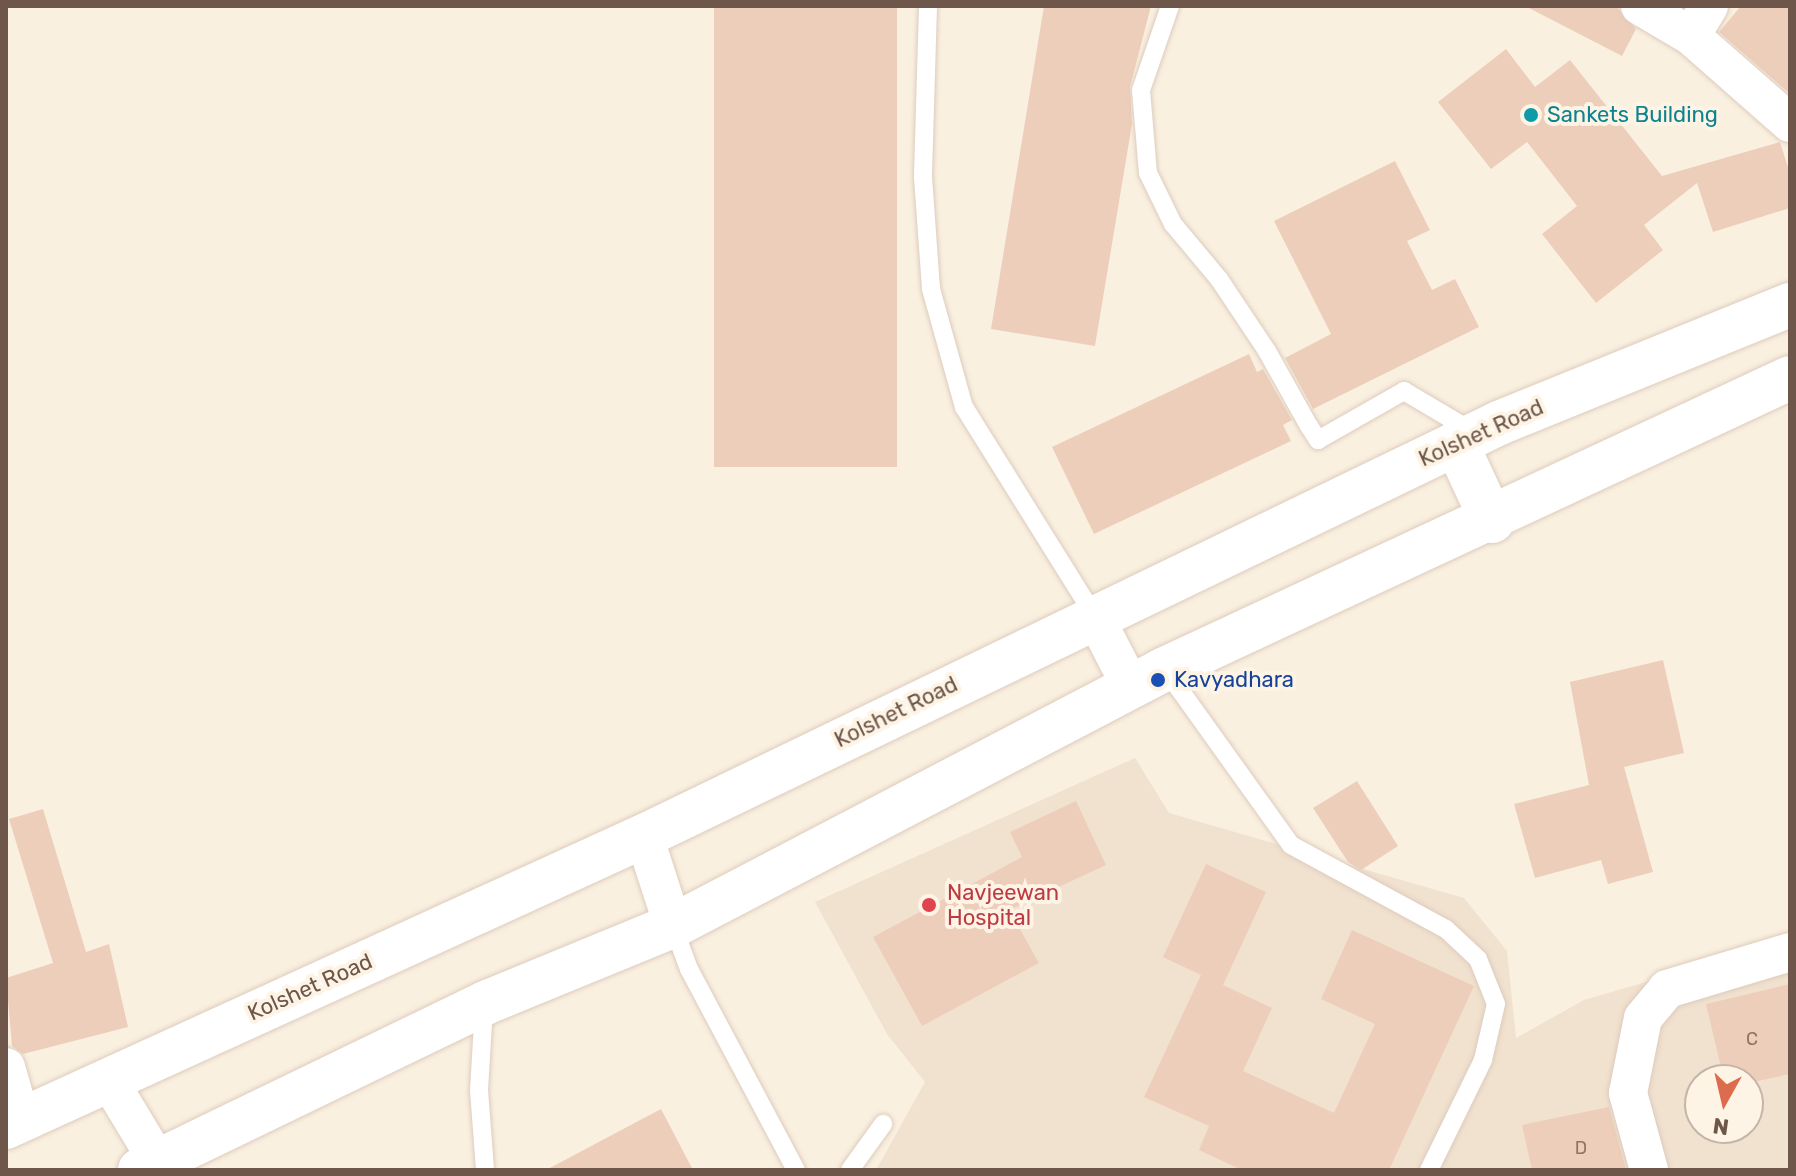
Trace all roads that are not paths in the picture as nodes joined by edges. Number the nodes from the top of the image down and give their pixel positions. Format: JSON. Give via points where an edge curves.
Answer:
{"nodes":[{"id":1,"x":928,"y":6,"type":"edge"},
{"id":2,"x":1170,"y":6,"type":"edge"},
{"id":3,"x":1640,"y":6,"type":"edge"},
{"id":4,"x":1700,"y":21,"type":"edge"},
{"id":5,"x":1790,"y":123,"type":"edge"},
{"id":6,"x":1790,"y":305,"type":"edge"},
{"id":7,"x":1790,"y":378,"type":"edge"},
{"id":8,"x":1465,"y":438,"type":"junction"},
{"id":9,"x":1492,"y":521,"type":"junction"},
{"id":10,"x":1094,"y":615,"type":"junction"},
{"id":11,"x":1148,"y":678,"type":"junction"},
{"id":12,"x":644,"y":836,"type":"junction"},
{"id":13,"x":673,"y":926,"type":"junction"},
{"id":14,"x":1790,"y":952,"type":"edge"},
{"id":15,"x":485,"y":1003,"type":"junction"},
{"id":16,"x":6,"y":1067,"type":"edge"},
{"id":17,"x":108,"y":1079,"type":"junction"},
{"id":18,"x":13,"y":1124,"type":"edge"},
{"id":19,"x":883,"y":1124,"type":"dead end"},
{"id":20,"x":154,"y":1167,"type":"edge"},
{"id":21,"x":485,"y":1170,"type":"edge"},
{"id":22,"x":796,"y":1170,"type":"edge"},
{"id":23,"x":850,"y":1170,"type":"edge"},
{"id":24,"x":1429,"y":1170,"type":"edge"},
{"id":25,"x":1649,"y":1170,"type":"edge"}],
"edges":[{"from":1,"to":10,"type":"lane","via":[[923,177],[931,289],[964,407]]},
{"from":2,"to":8,"type":"lane","via":[[1141,90],[1148,173],[1173,224],[1251,327],[1318,440],[1404,391]]},
{"from":3,"to":4,"type":"street"},
{"from":4,"to":5,"type":"street"},
{"from":6,"to":8,"type":"street","name":"Kolshet Road"},
{"from":7,"to":9,"type":"street"},
{"from":8,"to":9,"type":"street"},
{"from":8,"to":10,"type":"street","name":"Kolshet Road"},
{"from":9,"to":11,"type":"street"},
{"from":10,"to":11,"type":"street"},
{"from":10,"to":12,"type":"street","name":"Kolshet Road"},
{"from":11,"to":13,"type":"street"},
{"from":11,"to":24,"type":"lane","via":[[1291,845],[1446,929],[1478,959],[1496,1004],[1493,1018],[1483,1060]]},
{"from":12,"to":13,"type":"street"},
{"from":12,"to":17,"type":"street","name":"Kolshet Road"},
{"from":13,"to":15,"type":"street"},
{"from":13,"to":22,"type":"lane","via":[[689,969]]},
{"from":14,"to":25,"type":"street","via":[[1667,989],[1643,1018],[1628,1093]]},
{"from":15,"to":20,"type":"street"},
{"from":15,"to":21,"type":"lane","via":[[479,1090]]},
{"from":16,"to":18,"type":"street"},
{"from":17,"to":18,"type":"street","name":"Kolshet Road"},
{"from":17,"to":20,"type":"street"},
{"from":19,"to":23,"type":"lane"}]}
